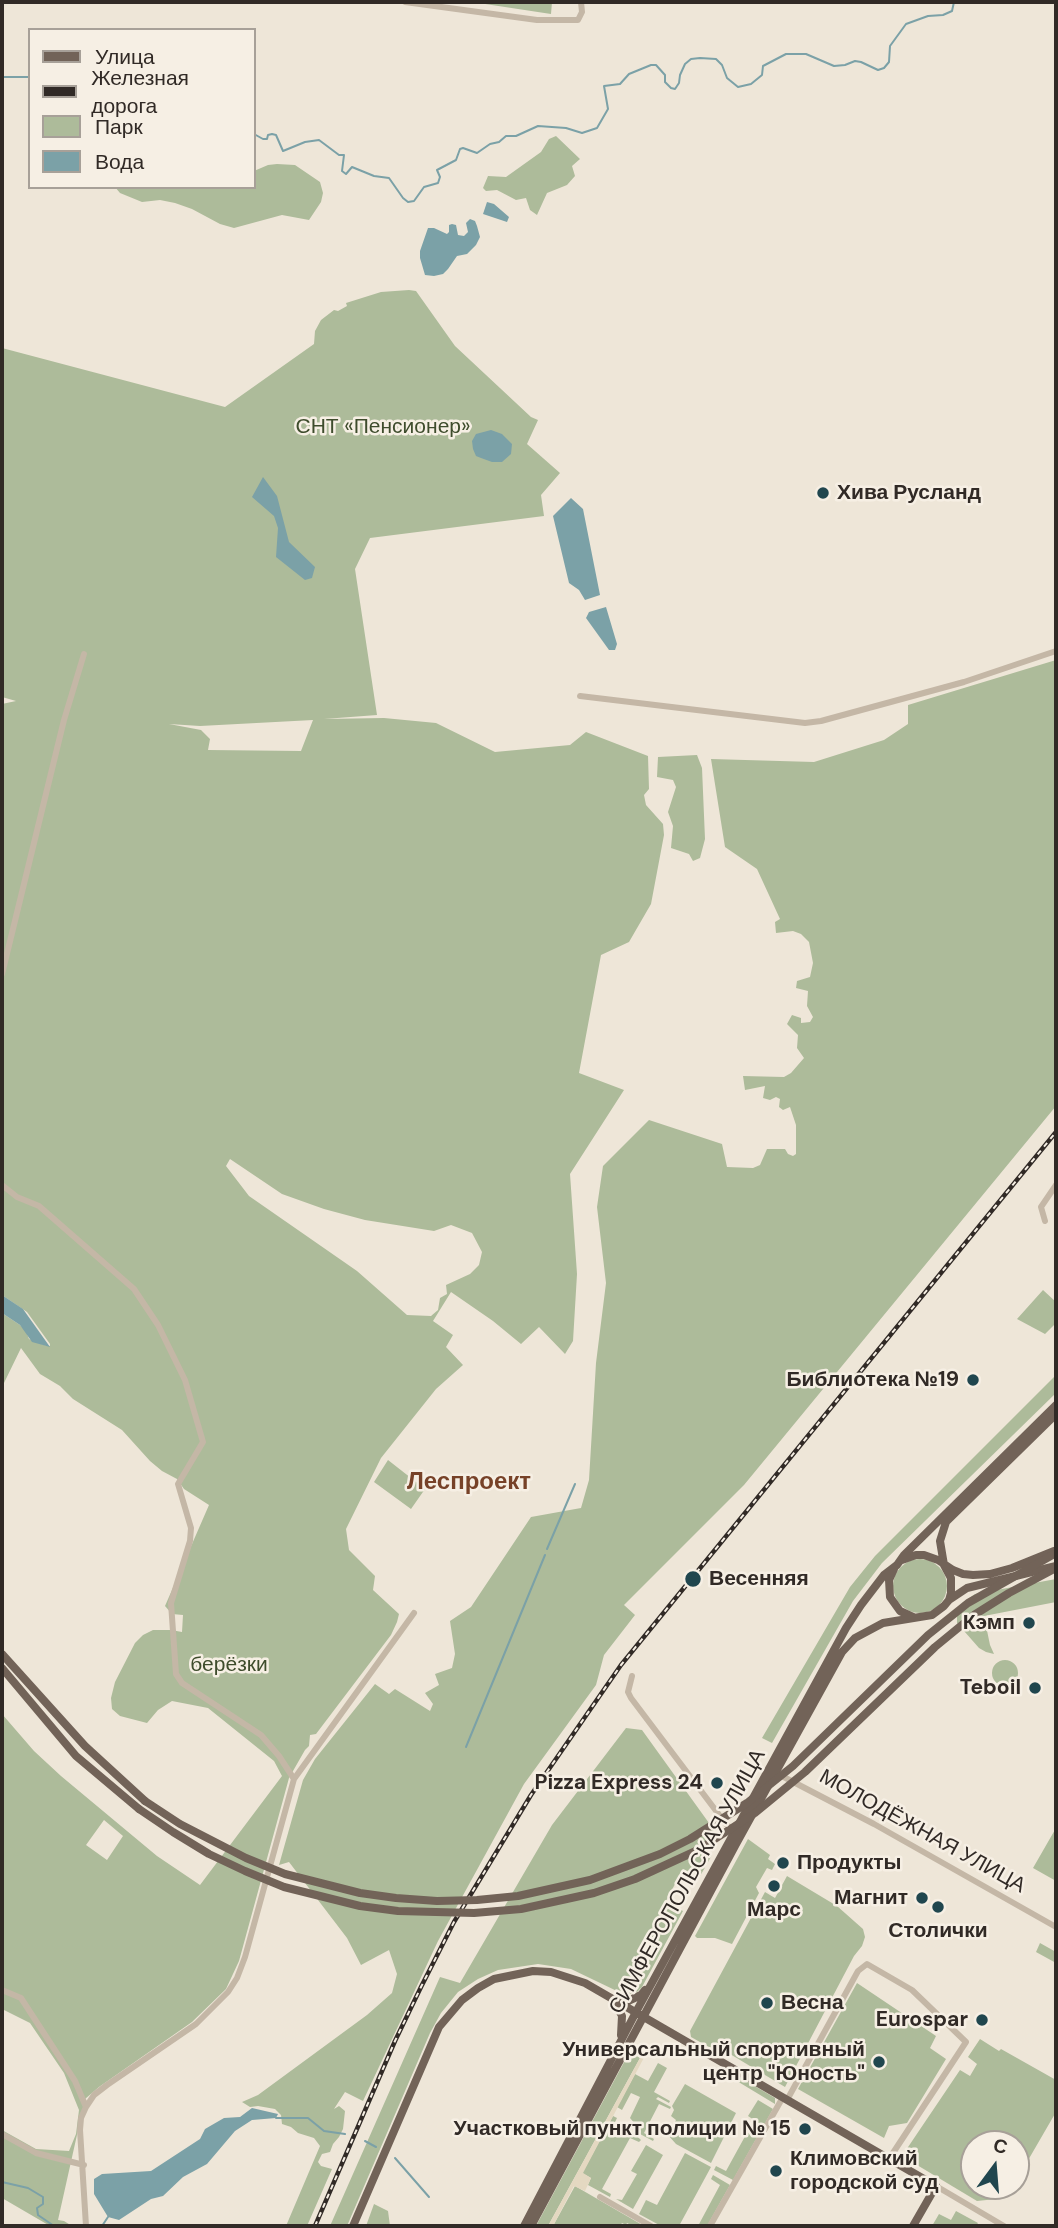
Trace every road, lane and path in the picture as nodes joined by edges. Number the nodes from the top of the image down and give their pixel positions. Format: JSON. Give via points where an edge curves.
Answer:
{"nodes":[{"id":1,"x":405,"y":2,"type":"edge"},
{"id":2,"x":581,"y":2,"type":"edge"},
{"id":3,"x":1056,"y":651,"type":"edge"},
{"id":4,"x":83,"y":654,"type":"dead end"},
{"id":5,"x":580,"y":696,"type":"dead end"},
{"id":6,"x":2,"y":974,"type":"edge"},
{"id":7,"x":2,"y":1185,"type":"edge"},
{"id":8,"x":1056,"y":1185,"type":"edge"},
{"id":9,"x":1045,"y":1221,"type":"dead end"},
{"id":10,"x":1056,"y":1405,"type":"edge"},
{"id":11,"x":1056,"y":1414,"type":"edge"},
{"id":12,"x":1056,"y":1552,"type":"edge"},
{"id":13,"x":897,"y":1565,"type":"junction"},
{"id":14,"x":944,"y":1565,"type":"junction"},
{"id":15,"x":1056,"y":1567,"type":"edge"},
{"id":16,"x":949,"y":1600,"type":"junction"},
{"id":17,"x":414,"y":1613,"type":"dead end"},
{"id":18,"x":916,"y":1617,"type":"junction"},
{"id":19,"x":2,"y":1654,"type":"edge"},
{"id":20,"x":2,"y":1668,"type":"edge"},
{"id":21,"x":632,"y":1676,"type":"dead end"},
{"id":22,"x":773,"y":1771,"type":"junction"},
{"id":23,"x":294,"y":1779,"type":"junction"},
{"id":24,"x":142,"y":1805,"type":"junction"},
{"id":25,"x":736,"y":1832,"type":"junction"},
{"id":26,"x":1056,"y":1927,"type":"edge"},
{"id":27,"x":657,"y":1974,"type":"junction"},
{"id":28,"x":2,"y":1990,"type":"edge"},
{"id":29,"x":613,"y":1999,"type":"junction"},
{"id":30,"x":640,"y":2014,"type":"junction"},
{"id":31,"x":618,"y":2045,"type":"junction"},
{"id":32,"x":785,"y":2098,"type":"junction"},
{"id":33,"x":86,"y":2106,"type":"junction"},
{"id":34,"x":2,"y":2134,"type":"edge"},
{"id":35,"x":889,"y":2159,"type":"junction"},
{"id":36,"x":83,"y":2165,"type":"junction"},
{"id":37,"x":936,"y":2186,"type":"junction"},
{"id":38,"x":600,"y":2197,"type":"dead end"},
{"id":39,"x":1000,"y":2225,"type":"edge"},
{"id":40,"x":86,"y":2226,"type":"edge"},
{"id":41,"x":353,"y":2226,"type":"edge"},
{"id":42,"x":524,"y":2226,"type":"edge"},
{"id":43,"x":531,"y":2226,"type":"edge"},
{"id":44,"x":651,"y":2226,"type":"edge"},
{"id":45,"x":710,"y":2226,"type":"edge"},
{"id":46,"x":913,"y":2226,"type":"edge"}],
"edges":[{"from":1,"to":2,"type":"street","via":[[537,20],[578,20]]},
{"from":3,"to":5,"type":"street","via":[[964,682],[805,723]]},
{"from":4,"to":6,"type":"street"},
{"from":7,"to":23,"type":"street","via":[[39,1206],[134,1289],[158,1325],[185,1380],[203,1442],[178,1484],[191,1528],[171,1603],[176,1674],[182,1683],[261,1735]]},
{"from":8,"to":9,"type":"street","via":[[1041,1207]]},
{"from":10,"to":13,"type":"main road","name":"СИМФЕРОПОЛЬСКАЯ УЛИЦА"},
{"from":11,"to":14,"type":"main road","via":[[946,1522],[940,1541]]},
{"from":12,"to":14,"type":"main road","via":[[990,1574],[963,1574]]},
{"from":12,"to":24,"type":"main road","bridge":true,"via":[[968,1603],[928,1635],[793,1766],[747,1803],[691,1839],[590,1880],[477,1900],[360,1893],[285,1874]]},
{"from":13,"to":14,"type":"main road","via":[[909,1556],[924,1555]]},
{"from":13,"to":18,"type":"main road","via":[[889,1580],[890,1597],[900,1611]]},
{"from":13,"to":22,"type":"main road","name":"СИМФЕРОПОЛЬСКАЯ УЛИЦА","via":[[876,1584],[846,1628]]},
{"from":14,"to":16,"type":"main road","via":[[952,1585]]},
{"from":15,"to":16,"type":"main road","via":[[967,1588]]},
{"from":15,"to":24,"type":"main road","bridge":true,"via":[[974,1615],[755,1813],[688,1855],[594,1893],[521,1909],[474,1913],[360,1906],[245,1871],[191,1843]]},
{"from":16,"to":18,"type":"main road","via":[[939,1612]]},
{"from":17,"to":23,"type":"street"},
{"from":18,"to":22,"type":"main road","name":"СИМФЕРОПОЛЬСКАЯ УЛИЦА","via":[[883,1623],[855,1638],[842,1652]]},
{"from":19,"to":24,"type":"main road"},
{"from":20,"to":24,"type":"main road","via":[[76,1756]]},
{"from":21,"to":25,"type":"street","via":[[631,1698]]},
{"from":22,"to":25,"type":"main road","name":"СИМФЕРОПОЛЬСКАЯ УЛИЦА"},
{"from":22,"to":26,"type":"street","name":"МОЛОДЁЖНАЯ УЛИЦА"},
{"from":22,"to":30,"type":"main road","name":"СИМФЕРОПОЛЬСКАЯ УЛИЦА"},
{"from":23,"to":33,"type":"street","via":[[237,1978],[196,2024],[107,2085]]},
{"from":25,"to":27,"type":"main road","name":"СИМФЕРОПОЛЬСКАЯ УЛИЦА"},
{"from":27,"to":29,"type":"main road","via":[[636,1998]]},
{"from":27,"to":30,"type":"main road","name":"СИМФЕРОПОЛЬСКАЯ УЛИЦА"},
{"from":28,"to":33,"type":"street","via":[[21,1998]]},
{"from":29,"to":30,"type":"main road"},
{"from":29,"to":31,"type":"main road","via":[[622,2015]]},
{"from":29,"to":41,"type":"main road","via":[[570,1977],[533,1971],[494,1979],[462,2000],[429,2048]]},
{"from":30,"to":31,"type":"main road","name":"СИМФЕРОПОЛЬСКАЯ УЛИЦА"},
{"from":30,"to":32,"type":"main road"},
{"from":30,"to":43,"type":"main road","name":"СИМФЕРОПОЛЬСКАЯ УЛИЦА"},
{"from":31,"to":42,"type":"main road","name":"СИМФЕРОПОЛЬСКАЯ УЛИЦА"},
{"from":32,"to":35,"type":"main road"},
{"from":32,"to":35,"type":"street","via":[[858,1971],[867,1964],[912,1990],[966,2042]]},
{"from":32,"to":45,"type":"street"},
{"from":33,"to":36,"type":"street","via":[[80,2130]]},
{"from":34,"to":36,"type":"street","via":[[36,2153]]},
{"from":35,"to":37,"type":"main road"},
{"from":36,"to":40,"type":"street"},
{"from":37,"to":39,"type":"street"},
{"from":37,"to":46,"type":"main road"},
{"from":38,"to":44,"type":"street"}]}
